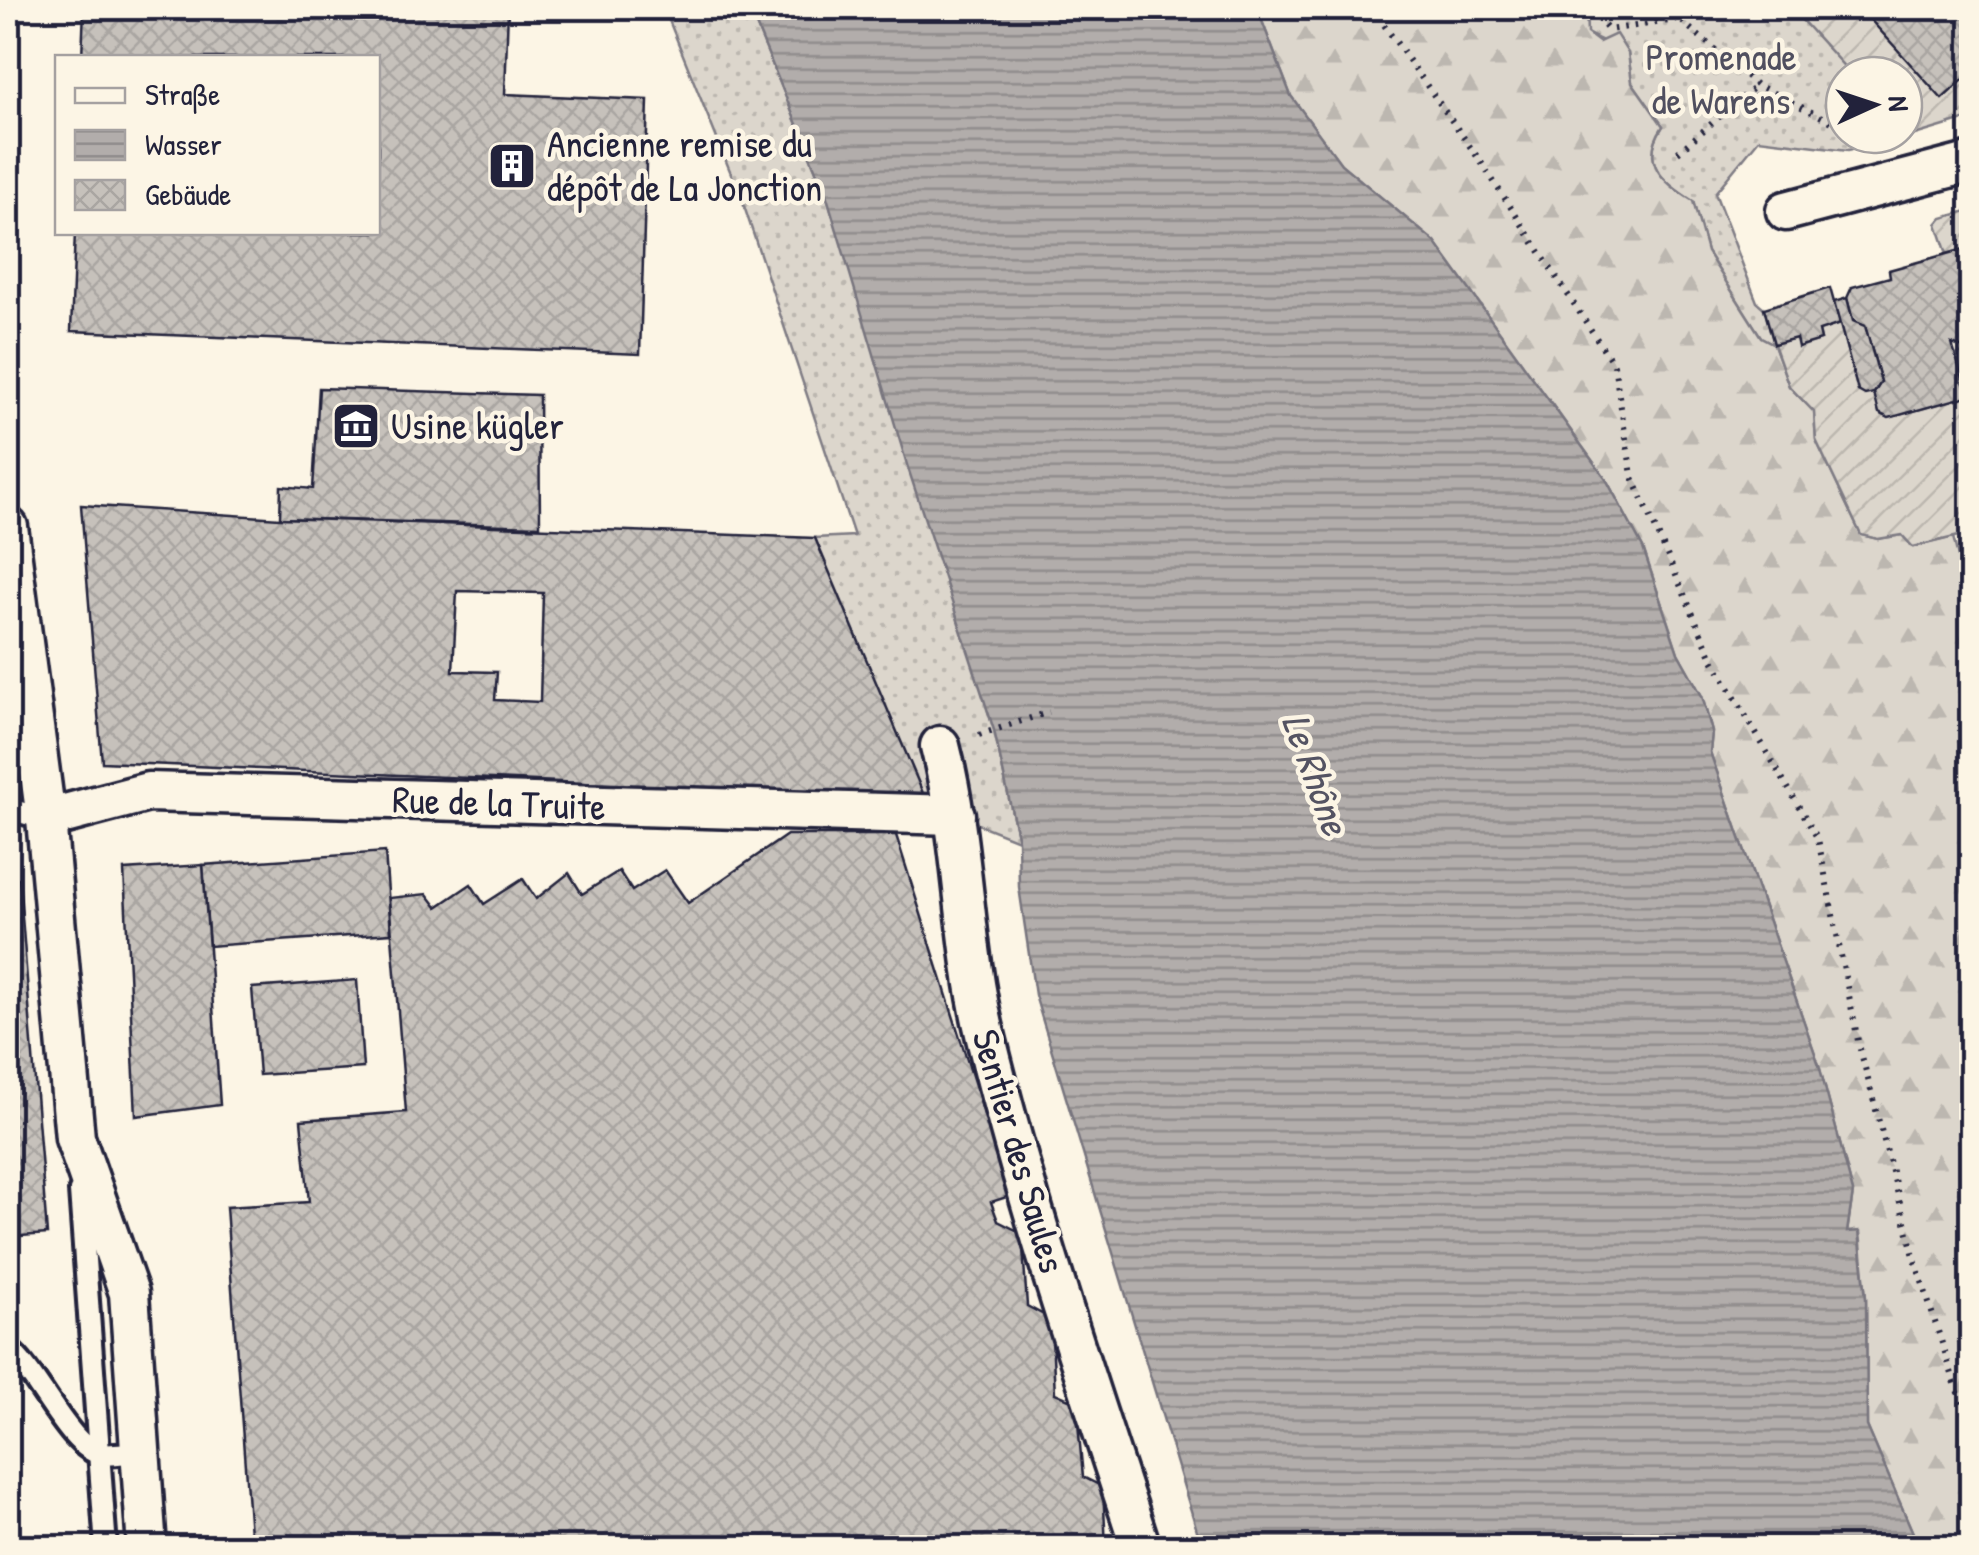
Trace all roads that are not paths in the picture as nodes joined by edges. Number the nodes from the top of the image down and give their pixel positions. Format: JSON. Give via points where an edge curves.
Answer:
{"nodes":[{"id":1,"x":1972,"y":162,"type":"edge"},
{"id":2,"x":1786,"y":211,"type":"dead end"},
{"id":3,"x":8,"y":527,"type":"edge"},
{"id":4,"x":940,"y":746,"type":"dead end"},
{"id":5,"x":8,"y":809,"type":"edge"},
{"id":6,"x":955,"y":815,"type":"junction"},
{"id":7,"x":46,"y":819,"type":"junction"},
{"id":8,"x":75,"y":1138,"type":"junction"},
{"id":9,"x":8,"y":1349,"type":"edge"},
{"id":10,"x":140,"y":1452,"type":"junction"},
{"id":11,"x":99,"y":1454,"type":"junction"},
{"id":12,"x":106,"y":1548,"type":"edge"},
{"id":13,"x":147,"y":1548,"type":"edge"},
{"id":14,"x":1141,"y":1548,"type":"edge"}],
"edges":[{"from":1,"to":2,"type":"street"},
{"from":3,"to":7,"type":"street"},
{"from":4,"to":6,"type":"street","name":"Sentier des Saules"},
{"from":5,"to":7,"type":"lane"},
{"from":6,"to":7,"type":"street","name":"Rue de la Truite","via":[[148,792]]},
{"from":6,"to":14,"type":"street","name":"Sentier des Saules","via":[[960,893],[986,1039]]},
{"from":7,"to":8,"type":"street"},
{"from":8,"to":10,"type":"street","via":[[129,1292]]},
{"from":8,"to":11,"type":"lane"},
{"from":9,"to":11,"type":"lane","via":[[38,1378],[72,1431]]},
{"from":10,"to":11,"type":"lane"},
{"from":10,"to":13,"type":"street"},
{"from":11,"to":12,"type":"lane"}]}
